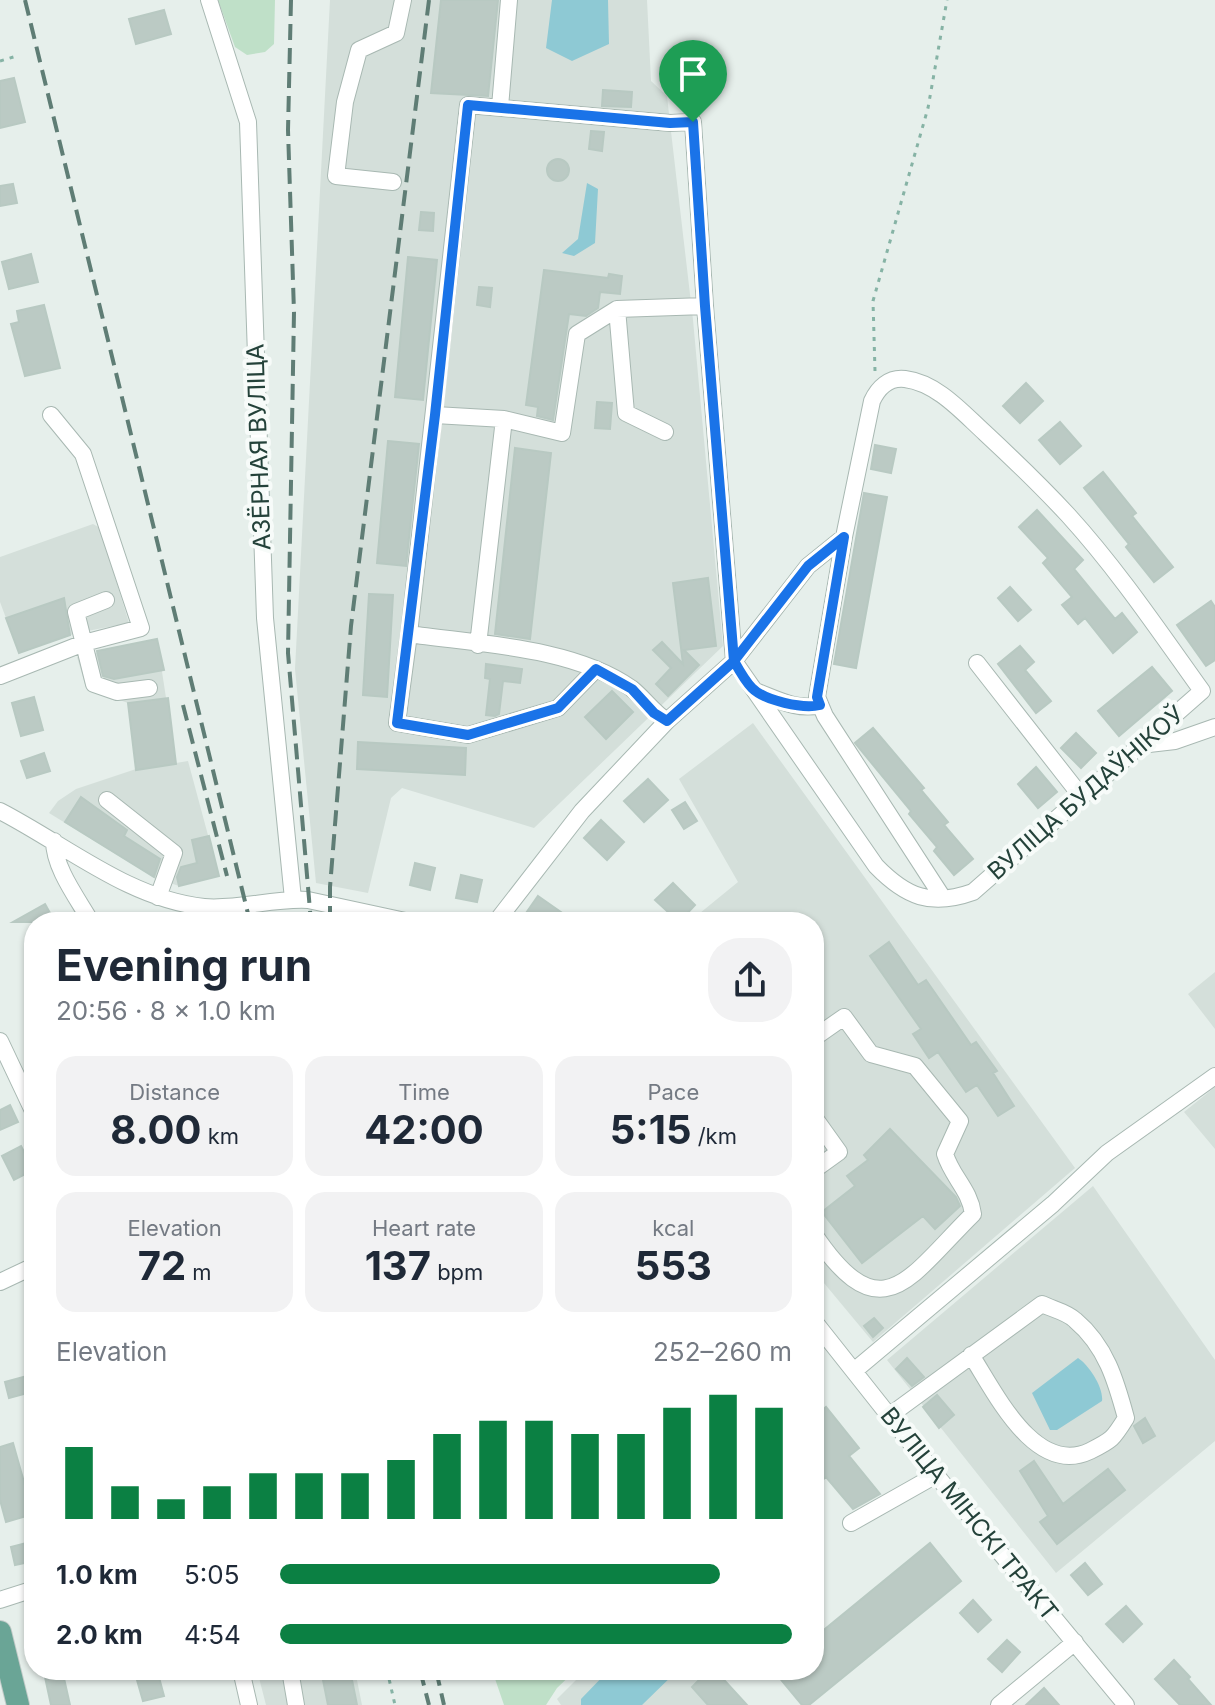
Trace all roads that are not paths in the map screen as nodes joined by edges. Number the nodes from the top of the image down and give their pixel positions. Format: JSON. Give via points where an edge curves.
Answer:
{"nodes":[{"id":1,"x":209,"y":0,"type":"edge"},
{"id":2,"x":403,"y":0,"type":"edge"},
{"id":3,"x":509,"y":0,"type":"edge"},
{"id":4,"x":500,"y":107,"type":"junction"},
{"id":5,"x":393,"y":182,"type":"dead end"},
{"id":6,"x":705,"y":306,"type":"junction"},
{"id":7,"x":617,"y":309,"type":"junction"},
{"id":8,"x":51,"y":415,"type":"dead end"},
{"id":9,"x":435,"y":415,"type":"junction"},
{"id":10,"x":504,"y":419,"type":"junction"},
{"id":11,"x":665,"y":432,"type":"dead end"},
{"id":12,"x":844,"y":537,"type":"junction"},
{"id":13,"x":106,"y":600,"type":"dead end"},
{"id":14,"x":409,"y":634,"type":"junction"},
{"id":15,"x":84,"y":643,"type":"junction"},
{"id":16,"x":478,"y":645,"type":"junction"},
{"id":17,"x":734,"y":661,"type":"junction"},
{"id":18,"x":977,"y":663,"type":"dead end"},
{"id":19,"x":596,"y":669,"type":"junction"},
{"id":20,"x":0,"y":676,"type":"edge"},
{"id":21,"x":149,"y":688,"type":"dead end"},
{"id":22,"x":753,"y":690,"type":"junction"},
{"id":23,"x":1208,"y":695,"type":"edge"},
{"id":24,"x":820,"y":705,"type":"junction"},
{"id":25,"x":667,"y":721,"type":"junction"},
{"id":26,"x":1215,"y":727,"type":"edge"},
{"id":27,"x":1140,"y":745,"type":"junction"},
{"id":28,"x":1081,"y":796,"type":"junction"},
{"id":29,"x":107,"y":800,"type":"dead end"},
{"id":30,"x":0,"y":811,"type":"edge"},
{"id":31,"x":54,"y":841,"type":"junction"},
{"id":32,"x":158,"y":897,"type":"junction"},
{"id":33,"x":943,"y":898,"type":"junction"},
{"id":34,"x":293,"y":899,"type":"junction"},
{"id":35,"x":177,"y":903,"type":"junction"},
{"id":36,"x":85,"y":912,"type":"edge"},
{"id":37,"x":180,"y":912,"type":"edge"},
{"id":38,"x":367,"y":912,"type":"edge"},
{"id":39,"x":504,"y":912,"type":"edge"},
{"id":40,"x":824,"y":1031,"type":"edge"},
{"id":41,"x":0,"y":1041,"type":"edge"},
{"id":42,"x":1215,"y":1076,"type":"edge"},
{"id":43,"x":24,"y":1083,"type":"edge"},
{"id":44,"x":824,"y":1131,"type":"edge"},
{"id":45,"x":824,"y":1163,"type":"edge"},
{"id":46,"x":824,"y":1248,"type":"edge"},
{"id":47,"x":24,"y":1271,"type":"edge"},
{"id":48,"x":0,"y":1282,"type":"edge"},
{"id":49,"x":824,"y":1334,"type":"edge"},
{"id":50,"x":971,"y":1355,"type":"junction"},
{"id":51,"x":854,"y":1371,"type":"junction"},
{"id":52,"x":889,"y":1416,"type":"junction"},
{"id":53,"x":936,"y":1475,"type":"junction"},
{"id":54,"x":851,"y":1523,"type":"dead end"},
{"id":55,"x":24,"y":1592,"type":"edge"},
{"id":56,"x":0,"y":1600,"type":"edge"},
{"id":57,"x":0,"y":1632,"type":"edge"},
{"id":58,"x":1075,"y":1642,"type":"junction"},
{"id":59,"x":243,"y":1680,"type":"edge"},
{"id":60,"x":292,"y":1680,"type":"edge"},
{"id":61,"x":18,"y":1705,"type":"edge"},
{"id":62,"x":249,"y":1705,"type":"edge"},
{"id":63,"x":296,"y":1705,"type":"edge"},
{"id":64,"x":999,"y":1705,"type":"edge"},
{"id":65,"x":1126,"y":1705,"type":"edge"}],
"edges":[{"from":1,"to":34,"type":"street","name":"АЗЁРНАЯ ВУЛІЦА","via":[[248,122],[265,618]]},
{"from":2,"to":5,"type":"street","via":[[396,33],[359,50],[345,102],[336,176]]},
{"from":3,"to":4,"type":"street"},
{"from":4,"to":6,"type":"street","via":[[693,122]]},
{"from":4,"to":9,"type":"street","via":[[468,105]]},
{"from":6,"to":7,"type":"street"},
{"from":6,"to":17,"type":"street"},
{"from":7,"to":10,"type":"street","via":[[577,334],[562,433]]},
{"from":7,"to":11,"type":"street","via":[[626,413]]},
{"from":8,"to":15,"type":"street","via":[[83,454],[141,628]]},
{"from":9,"to":10,"type":"street"},
{"from":9,"to":14,"type":"street"},
{"from":10,"to":16,"type":"street"},
{"from":12,"to":17,"type":"street","via":[[808,566]]},
{"from":12,"to":23,"type":"street","name":"ВУЛІЦА БУДАЎНІКОЎ","via":[[878,389],[902,379],[925,385],[950,400],[1068,515]]},
{"from":12,"to":24,"type":"street","via":[[817,697]]},
{"from":13,"to":15,"type":"street","via":[[76,612]]},
{"from":14,"to":16,"type":"street"},
{"from":14,"to":19,"type":"street","via":[[397,723],[468,735],[558,708]]},
{"from":15,"to":20,"type":"street"},
{"from":15,"to":21,"type":"street","via":[[94,684],[117,692]]},
{"from":16,"to":19,"type":"street","via":[[547,653]]},
{"from":17,"to":22,"type":"street","name":"ВУЛІЦА БУДАЎНІКОЎ"},
{"from":17,"to":25,"type":"street"},
{"from":18,"to":28,"type":"street"},
{"from":19,"to":25,"type":"street","via":[[632,689]]},
{"from":22,"to":24,"type":"street","via":[[793,706]]},
{"from":22,"to":33,"type":"street","name":"ВУЛІЦА БУДАЎНІКОЎ","via":[[884,874],[907,893]]},
{"from":23,"to":27,"type":"street","name":"ВУЛІЦА БУДАЎНІКОЎ"},
{"from":24,"to":33,"type":"street"},
{"from":25,"to":39,"type":"street","via":[[582,811]]},
{"from":26,"to":27,"type":"street","via":[[1175,741]]},
{"from":27,"to":28,"type":"street","name":"ВУЛІЦА БУДАЎНІКОЎ"},
{"from":28,"to":33,"type":"street","name":"ВУЛІЦА БУДАЎНІКОЎ","via":[[973,892]]},
{"from":29,"to":32,"type":"street","via":[[174,853]]},
{"from":30,"to":31,"type":"street"},
{"from":31,"to":32,"type":"street"},
{"from":31,"to":36,"type":"street","via":[[54,851]]},
{"from":32,"to":35,"type":"street"},
{"from":34,"to":35,"type":"street","via":[[235,907]]},
{"from":34,"to":38,"type":"street"},
{"from":35,"to":37,"type":"street"},
{"from":40,"to":46,"type":"street","via":[[844,1017],[871,1054],[915,1066],[960,1121],[945,1154],[971,1197],[973,1214],[907,1279],[887,1290],[872,1289],[846,1275]]},
{"from":41,"to":43,"type":"street"},
{"from":42,"to":51,"type":"street","via":[[1107,1153]]},
{"from":44,"to":45,"type":"street","via":[[839,1152]]},
{"from":47,"to":48,"type":"street"},
{"from":49,"to":51,"type":"street","name":"ВУЛІЦА МІНСКІ ТРАКТ"},
{"from":50,"to":50,"type":"street","via":[[1042,1304],[1074,1318],[1099,1346],[1126,1418],[1112,1440],[1082,1455],[1051,1454],[1027,1436]]},
{"from":50,"to":52,"type":"street"},
{"from":51,"to":52,"type":"street","name":"ВУЛІЦА МІНСКІ ТРАКТ"},
{"from":52,"to":53,"type":"street","name":"ВУЛІЦА МІНСКІ ТРАКТ"},
{"from":53,"to":54,"type":"street"},
{"from":53,"to":58,"type":"street","name":"ВУЛІЦА МІНСКІ ТРАКТ"},
{"from":55,"to":56,"type":"street"},
{"from":57,"to":61,"type":"main road"},
{"from":58,"to":64,"type":"street"},
{"from":58,"to":65,"type":"street","name":"ВУЛІЦА МІНСКІ ТРАКТ"},
{"from":59,"to":62,"type":"street"},
{"from":60,"to":63,"type":"street"}]}
